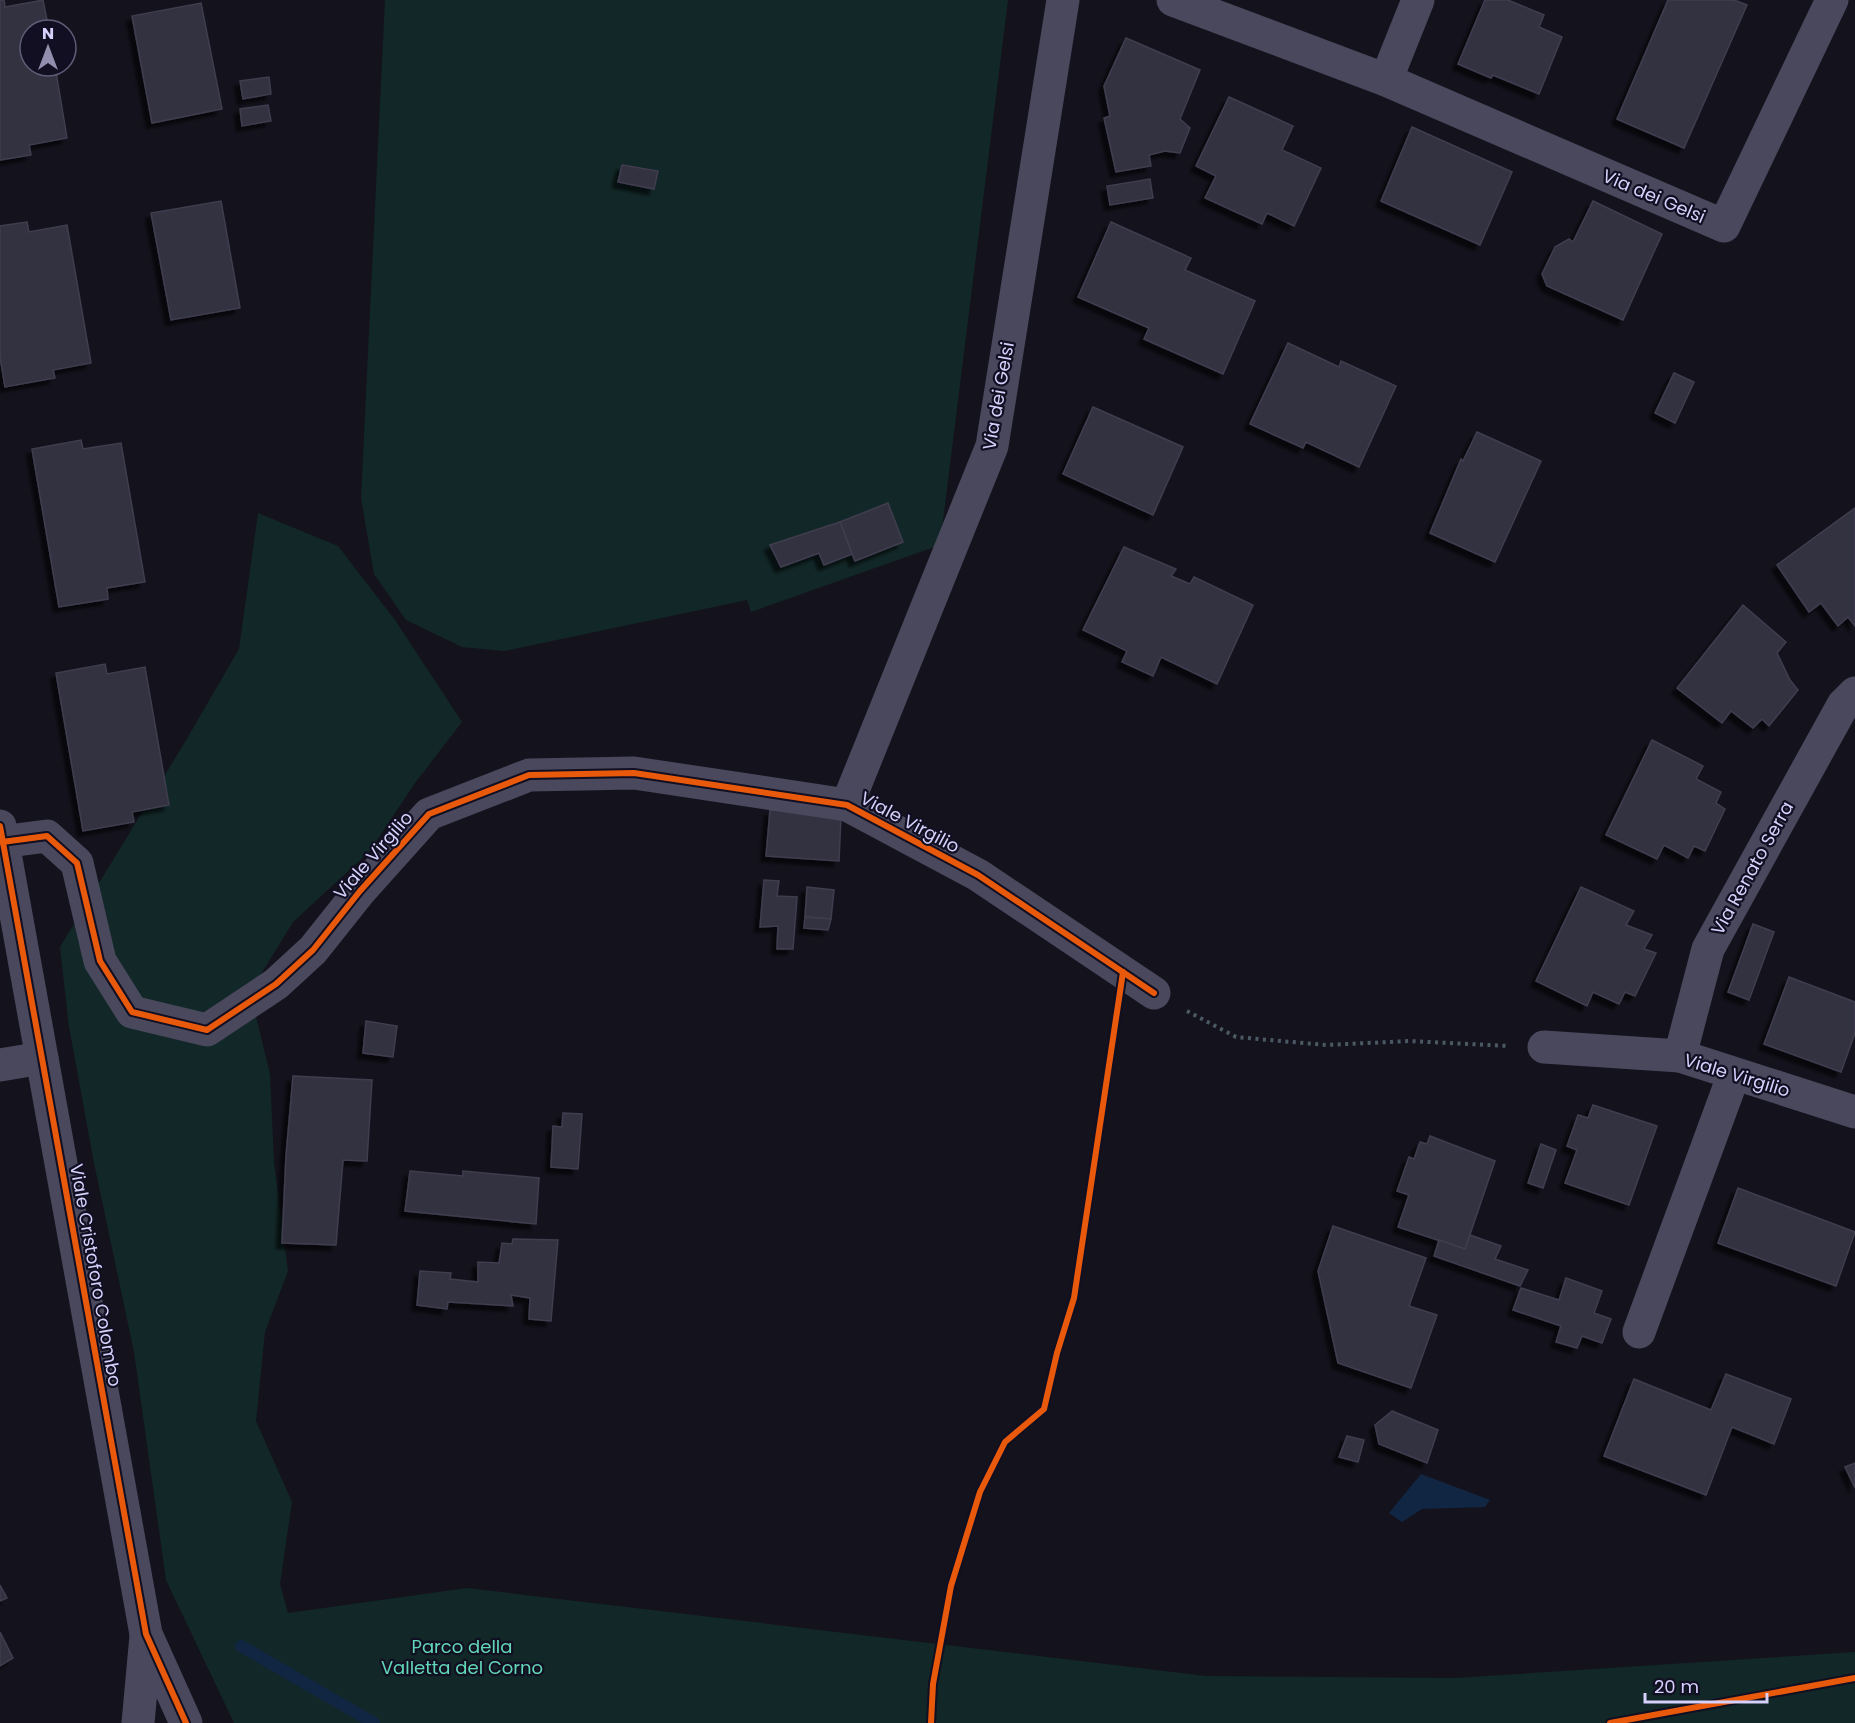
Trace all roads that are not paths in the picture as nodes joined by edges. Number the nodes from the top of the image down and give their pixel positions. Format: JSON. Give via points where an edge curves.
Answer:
{"nodes":[{"id":1,"x":1063,"y":0,"type":"edge"},
{"id":2,"x":1173,"y":0,"type":"edge"},
{"id":3,"x":1418,"y":0,"type":"edge"},
{"id":4,"x":1832,"y":0,"type":"edge"},
{"id":5,"x":1386,"y":80,"type":"junction"},
{"id":6,"x":1855,"y":693,"type":"edge"},
{"id":7,"x":847,"y":805,"type":"junction"},
{"id":8,"x":1,"y":834,"type":"edge"},
{"id":9,"x":1154,"y":993,"type":"road end"},
{"id":10,"x":1544,"y":1047,"type":"road end"},
{"id":11,"x":1680,"y":1056,"type":"junction"},
{"id":12,"x":42,"y":1058,"type":"junction"},
{"id":13,"x":0,"y":1065,"type":"edge"},
{"id":14,"x":1734,"y":1074,"type":"junction"},
{"id":15,"x":1855,"y":1112,"type":"edge"},
{"id":16,"x":1639,"y":1332,"type":"dead end"},
{"id":17,"x":146,"y":1634,"type":"junction"},
{"id":18,"x":138,"y":1723,"type":"edge"},
{"id":19,"x":186,"y":1723,"type":"edge"}],
"edges":[{"from":1,"to":7,"type":"street","name":"Via dei Gelsi","via":[[992,446]]},
{"from":2,"to":5,"type":"street","name":"Via dei Gelsi"},
{"from":3,"to":5,"type":"street"},
{"from":4,"to":5,"type":"street","name":"Via dei Gelsi","via":[[1724,226]]},
{"from":6,"to":11,"type":"street","name":"Via Renato Serra","via":[[1843,705],[1708,948]]},
{"from":7,"to":8,"type":"street","name":"Viale Virgilio","via":[[634,773],[529,775],[429,814],[313,950],[276,984],[207,1030],[132,1012],[100,961],[77,863],[47,836]]},
{"from":7,"to":9,"type":"street","name":"Viale Virgilio","via":[[978,875]]},
{"from":8,"to":12,"type":"street","name":"Viale Cristoforo Colombo"},
{"from":10,"to":11,"type":"street","name":"Viale Virgilio"},
{"from":11,"to":14,"type":"street","name":"Viale Virgilio"},
{"from":12,"to":13,"type":"street"},
{"from":12,"to":17,"type":"street","name":"Viale Cristoforo Colombo"},
{"from":14,"to":15,"type":"street","name":"Viale Virgilio"},
{"from":14,"to":16,"type":"street"},
{"from":17,"to":18,"type":"street","name":"Viale Cristoforo Colombo"},
{"from":17,"to":19,"type":"street","name":"Viale Cristoforo Colombo"}]}
